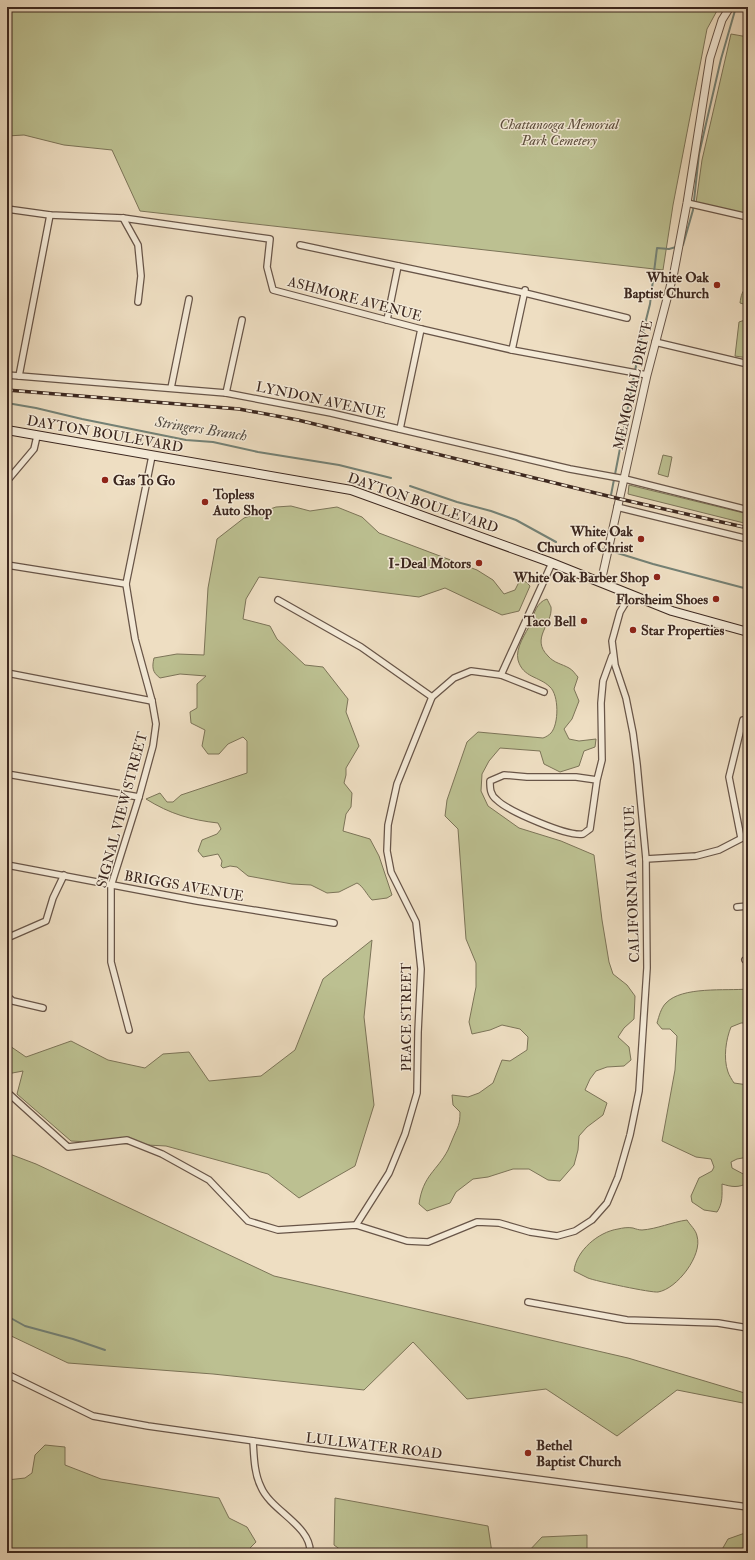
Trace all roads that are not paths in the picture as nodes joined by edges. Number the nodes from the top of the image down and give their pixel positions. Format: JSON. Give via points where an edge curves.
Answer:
{"nodes":[{"id":1,"x":730,"y":7,"type":"edge"},
{"id":2,"x":687,"y":203,"type":"junction"},
{"id":3,"x":7,"y":209,"type":"edge"},
{"id":4,"x":50,"y":215,"type":"junction"},
{"id":5,"x":748,"y":217,"type":"edge"},
{"id":6,"x":123,"y":218,"type":"junction"},
{"id":7,"x":300,"y":245,"type":"dead end"},
{"id":8,"x":398,"y":266,"type":"junction"},
{"id":9,"x":525,"y":292,"type":"junction"},
{"id":10,"x":189,"y":299,"type":"dead end"},
{"id":11,"x":138,"y":302,"type":"dead end"},
{"id":12,"x":627,"y":318,"type":"dead end"},
{"id":13,"x":242,"y":320,"type":"dead end"},
{"id":14,"x":387,"y":320,"type":"junction"},
{"id":15,"x":421,"y":329,"type":"junction"},
{"id":16,"x":655,"y":342,"type":"junction"},
{"id":17,"x":512,"y":350,"type":"junction"},
{"id":18,"x":748,"y":364,"type":"edge"},
{"id":19,"x":7,"y":375,"type":"edge"},
{"id":20,"x":647,"y":375,"type":"junction"},
{"id":21,"x":19,"y":376,"type":"junction"},
{"id":22,"x":171,"y":388,"type":"junction"},
{"id":23,"x":226,"y":393,"type":"junction"},
{"id":24,"x":400,"y":429,"type":"junction"},
{"id":25,"x":7,"y":430,"type":"edge"},
{"id":26,"x":38,"y":436,"type":"junction"},
{"id":27,"x":152,"y":456,"type":"junction"},
{"id":28,"x":625,"y":479,"type":"junction"},
{"id":29,"x":7,"y":482,"type":"edge"},
{"id":30,"x":617,"y":507,"type":"junction"},
{"id":31,"x":748,"y":510,"type":"edge"},
{"id":32,"x":748,"y":539,"type":"edge"},
{"id":33,"x":552,"y":563,"type":"junction"},
{"id":34,"x":7,"y":565,"type":"edge"},
{"id":35,"x":601,"y":582,"type":"junction"},
{"id":36,"x":126,"y":584,"type":"junction"},
{"id":37,"x":631,"y":594,"type":"junction"},
{"id":38,"x":278,"y":600,"type":"dead end"},
{"id":39,"x":748,"y":632,"type":"edge"},
{"id":40,"x":613,"y":656,"type":"junction"},
{"id":41,"x":7,"y":673,"type":"edge"},
{"id":42,"x":501,"y":675,"type":"junction"},
{"id":43,"x":544,"y":692,"type":"dead end"},
{"id":44,"x":432,"y":697,"type":"junction"},
{"id":45,"x":152,"y":701,"type":"junction"},
{"id":46,"x":743,"y":720,"type":"dead end"},
{"id":47,"x":7,"y":774,"type":"edge"},
{"id":48,"x":597,"y":780,"type":"junction"},
{"id":49,"x":139,"y":797,"type":"junction"},
{"id":50,"x":748,"y":835,"type":"edge"},
{"id":51,"x":741,"y":838,"type":"junction"},
{"id":52,"x":646,"y":859,"type":"junction"},
{"id":53,"x":7,"y":865,"type":"edge"},
{"id":54,"x":64,"y":875,"type":"junction"},
{"id":55,"x":111,"y":886,"type":"junction"},
{"id":56,"x":748,"y":906,"type":"edge"},
{"id":57,"x":738,"y":907,"type":"dead end"},
{"id":58,"x":334,"y":923,"type":"dead end"},
{"id":59,"x":7,"y":938,"type":"edge"},
{"id":60,"x":7,"y":996,"type":"edge"},
{"id":61,"x":43,"y":1008,"type":"dead end"},
{"id":62,"x":129,"y":1030,"type":"dead end"},
{"id":63,"x":7,"y":1092,"type":"edge"},
{"id":64,"x":356,"y":1225,"type":"junction"},
{"id":65,"x":528,"y":1302,"type":"dead end"},
{"id":66,"x":748,"y":1328,"type":"edge"},
{"id":67,"x":7,"y":1374,"type":"edge"},
{"id":68,"x":253,"y":1441,"type":"junction"},
{"id":69,"x":748,"y":1507,"type":"edge"},
{"id":70,"x":310,"y":1553,"type":"edge"}],
"edges":[{"from":1,"to":2,"type":"street","name":"MEMORIAL DRIVE","via":[[722,20],[710,58]]},
{"from":2,"to":5,"type":"street"},
{"from":2,"to":16,"type":"street","name":"MEMORIAL DRIVE","via":[[674,272]]},
{"from":3,"to":4,"type":"street","name":"ASHMORE AVENUE"},
{"from":4,"to":6,"type":"street","name":"ASHMORE AVENUE"},
{"from":4,"to":21,"type":"street"},
{"from":6,"to":11,"type":"street","via":[[138,245],[141,276]]},
{"from":6,"to":14,"type":"street","name":"ASHMORE AVENUE","via":[[270,238],[267,267],[273,290]]},
{"from":7,"to":8,"type":"street"},
{"from":8,"to":9,"type":"street"},
{"from":8,"to":14,"type":"street"},
{"from":9,"to":12,"type":"street"},
{"from":9,"to":17,"type":"street"},
{"from":10,"to":22,"type":"street"},
{"from":13,"to":23,"type":"street"},
{"from":14,"to":15,"type":"street","name":"ASHMORE AVENUE"},
{"from":15,"to":17,"type":"street","name":"ASHMORE AVENUE"},
{"from":15,"to":24,"type":"street"},
{"from":16,"to":18,"type":"street"},
{"from":16,"to":20,"type":"street","name":"MEMORIAL DRIVE"},
{"from":17,"to":20,"type":"street","name":"ASHMORE AVENUE"},
{"from":19,"to":21,"type":"street","name":"LYNDON AVENUE"},
{"from":20,"to":28,"type":"street","name":"MEMORIAL DRIVE"},
{"from":21,"to":22,"type":"street","name":"LYNDON AVENUE"},
{"from":22,"to":23,"type":"street","name":"LYNDON AVENUE"},
{"from":23,"to":24,"type":"street","name":"LYNDON AVENUE"},
{"from":24,"to":28,"type":"street","name":"LYNDON AVENUE","via":[[570,469]]},
{"from":25,"to":26,"type":"main road","name":"DAYTON BOULEVARD"},
{"from":26,"to":27,"type":"main road","name":"DAYTON BOULEVARD"},
{"from":26,"to":29,"type":"street","via":[[34,449]]},
{"from":27,"to":33,"type":"main road","name":"DAYTON BOULEVARD","via":[[351,490]]},
{"from":27,"to":36,"type":"street","name":"SIGNAL VIEW STREET"},
{"from":28,"to":30,"type":"street","name":"MEMORIAL DRIVE"},
{"from":28,"to":31,"type":"street","name":"LYNDON AVENUE"},
{"from":30,"to":32,"type":"street"},
{"from":30,"to":35,"type":"street","name":"MEMORIAL DRIVE"},
{"from":33,"to":35,"type":"main road","name":"DAYTON BOULEVARD"},
{"from":33,"to":42,"type":"street"},
{"from":34,"to":36,"type":"street"},
{"from":35,"to":37,"type":"main road","name":"DAYTON BOULEVARD"},
{"from":36,"to":45,"type":"street","name":"SIGNAL VIEW STREET"},
{"from":37,"to":39,"type":"main road","name":"DAYTON BOULEVARD","via":[[672,611]]},
{"from":37,"to":40,"type":"street","name":"CALIFORNIA AVENUE","via":[[616,624],[612,640]]},
{"from":38,"to":44,"type":"street","via":[[361,647]]},
{"from":40,"to":48,"type":"street","via":[[603,681],[602,760]]},
{"from":40,"to":52,"type":"street","name":"CALIFORNIA AVENUE","via":[[626,698],[633,733]]},
{"from":41,"to":45,"type":"street"},
{"from":42,"to":43,"type":"street","name":"PEACE STREET"},
{"from":42,"to":44,"type":"street","name":"PEACE STREET","via":[[471,671],[454,678]]},
{"from":44,"to":64,"type":"street","name":"PEACE STREET","via":[[397,784],[388,825],[387,851],[391,872],[416,922],[421,969],[418,1094],[405,1134],[388,1173]]},
{"from":45,"to":49,"type":"street","name":"SIGNAL VIEW STREET","via":[[156,724],[153,746]]},
{"from":46,"to":51,"type":"street","via":[[729,777]]},
{"from":47,"to":49,"type":"street"},
{"from":48,"to":48,"type":"street","via":[[504,775],[490,781],[490,792],[496,800],[536,822],[583,834],[590,829]]},
{"from":49,"to":55,"type":"street","name":"SIGNAL VIEW STREET"},
{"from":50,"to":51,"type":"street"},
{"from":51,"to":52,"type":"street","via":[[719,850],[696,856]]},
{"from":52,"to":64,"type":"street","name":"CALIFORNIA AVENUE","via":[[647,968],[639,1091],[630,1135],[618,1177],[607,1203],[592,1220],[575,1232],[557,1236],[530,1232],[499,1223],[477,1222],[428,1242],[407,1241]]},
{"from":53,"to":54,"type":"street","name":"BRIGGS AVENUE"},
{"from":54,"to":55,"type":"street","name":"BRIGGS AVENUE"},
{"from":54,"to":59,"type":"street","via":[[46,921]]},
{"from":55,"to":58,"type":"street","name":"BRIGGS AVENUE"},
{"from":55,"to":62,"type":"street","name":"SIGNAL VIEW STREET","via":[[111,962]]},
{"from":56,"to":57,"type":"street"},
{"from":60,"to":61,"type":"street","via":[[13,1001]]},
{"from":63,"to":64,"type":"street","via":[[68,1147],[127,1140],[162,1154],[209,1180],[248,1221],[278,1230]]},
{"from":65,"to":66,"type":"street","via":[[627,1320],[718,1323]]},
{"from":67,"to":68,"type":"street","name":"LULLWATER ROAD","via":[[93,1416]]},
{"from":68,"to":69,"type":"street","name":"LULLWATER ROAD"},
{"from":68,"to":70,"type":"street","via":[[261,1488],[268,1499],[302,1531],[309,1542]]}]}
